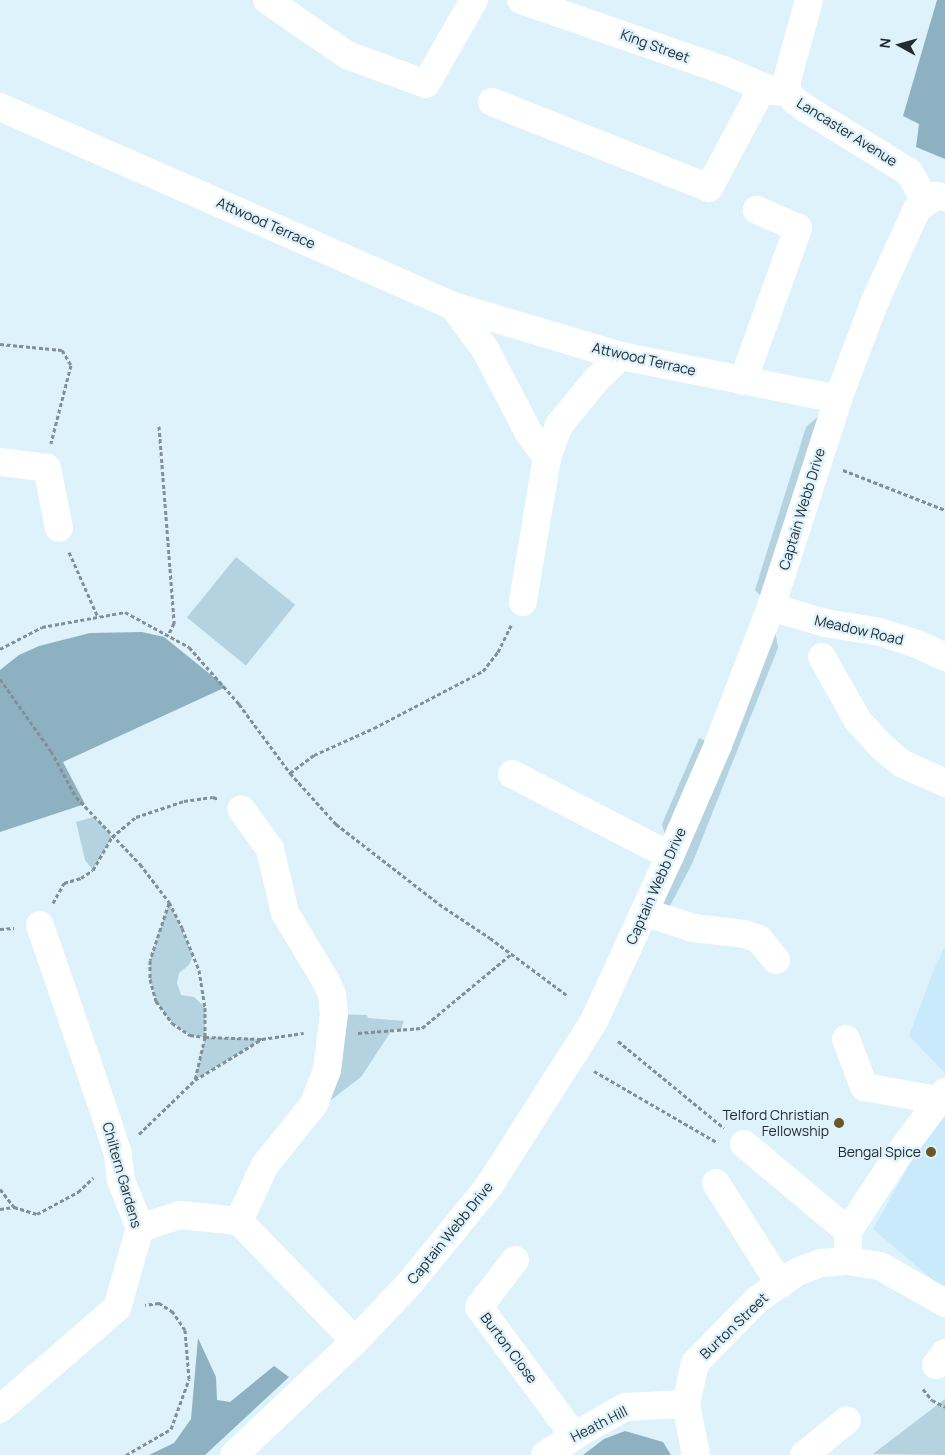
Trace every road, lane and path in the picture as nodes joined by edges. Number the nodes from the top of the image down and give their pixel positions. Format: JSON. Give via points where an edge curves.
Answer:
{"nodes":[{"id":1,"x":267,"y":0,"type":"edge"},
{"id":2,"x":474,"y":0,"type":"edge"},
{"id":3,"x":521,"y":0,"type":"edge"},
{"id":4,"x":809,"y":0,"type":"edge"},
{"id":5,"x":775,"y":90,"type":"junction"},
{"id":6,"x":492,"y":102,"type":"dead end"},
{"id":7,"x":0,"y":106,"type":"edge"},
{"id":8,"x":927,"y":206,"type":"edge"},
{"id":9,"x":757,"y":210,"type":"dead end"},
{"id":10,"x":453,"y":306,"type":"junction"},
{"id":11,"x":0,"y":344,"type":"edge"},
{"id":12,"x":621,"y":356,"type":"junction"},
{"id":13,"x":743,"y":381,"type":"junction"},
{"id":14,"x":838,"y":399,"type":"junction"},
{"id":15,"x":159,"y":426,"type":"dead end"},
{"id":16,"x":547,"y":458,"type":"junction"},
{"id":17,"x":817,"y":460,"type":"junction"},
{"id":18,"x":0,"y":462,"type":"edge"},
{"id":19,"x":47,"y":468,"type":"junction"},
{"id":20,"x":945,"y":510,"type":"edge"},
{"id":21,"x":59,"y":528,"type":"joint"},
{"id":22,"x":523,"y":602,"type":"joint"},
{"id":23,"x":771,"y":607,"type":"junction"},
{"id":24,"x":98,"y":617,"type":"junction"},
{"id":25,"x":168,"y":636,"type":"junction"},
{"id":26,"x":0,"y":649,"type":"edge"},
{"id":27,"x":822,"y":657,"type":"dead end"},
{"id":28,"x":945,"y":658,"type":"edge"},
{"id":29,"x":0,"y":679,"type":"edge"},
{"id":30,"x":290,"y":773,"type":"junction"},
{"id":31,"x":512,"y":774,"type":"dead end"},
{"id":32,"x":945,"y":784,"type":"edge"},
{"id":33,"x":242,"y":809,"type":"joint"},
{"id":34,"x":112,"y":837,"type":"junction"},
{"id":35,"x":670,"y":856,"type":"junction"},
{"id":36,"x":169,"y":902,"type":"junction"},
{"id":37,"x":644,"y":912,"type":"junction"},
{"id":38,"x":40,"y":925,"type":"joint"},
{"id":39,"x":511,"y":954,"type":"junction"},
{"id":40,"x":776,"y":960,"type":"dead end"},
{"id":41,"x":568,"y":996,"type":"dead end"},
{"id":42,"x":331,"y":1035,"type":"junction"},
{"id":43,"x":205,"y":1038,"type":"junction"},
{"id":44,"x":262,"y":1039,"type":"junction"},
{"id":45,"x":846,"y":1039,"type":"dead end"},
{"id":46,"x":618,"y":1041,"type":"dead end"},
{"id":47,"x":570,"y":1058,"type":"junction"},
{"id":48,"x":195,"y":1080,"type":"junction"},
{"id":49,"x":941,"y":1096,"type":"edge"},
{"id":50,"x":747,"y":1147,"type":"junction"},
{"id":51,"x":118,"y":1154,"type":"junction"},
{"id":52,"x":716,"y":1182,"type":"dead end"},
{"id":53,"x":0,"y":1189,"type":"edge"},
{"id":54,"x":14,"y":1207,"type":"junction"},
{"id":55,"x":0,"y":1209,"type":"edge"},
{"id":56,"x":239,"y":1221,"type":"junction"},
{"id":57,"x":140,"y":1228,"type":"junction"},
{"id":58,"x":848,"y":1231,"type":"junction"},
{"id":59,"x":515,"y":1260,"type":"dead end"},
{"id":60,"x":848,"y":1260,"type":"junction"},
{"id":61,"x":780,"y":1284,"type":"junction"},
{"id":62,"x":945,"y":1303,"type":"edge"},
{"id":63,"x":117,"y":1308,"type":"junction"},
{"id":64,"x":355,"y":1341,"type":"junction"},
{"id":65,"x":934,"y":1368,"type":"edge"},
{"id":66,"x":686,"y":1404,"type":"junction"},
{"id":67,"x":945,"y":1407,"type":"edge"},
{"id":68,"x":0,"y":1409,"type":"edge"},
{"id":69,"x":847,"y":1420,"type":"dead end"},
{"id":70,"x":574,"y":1436,"type":"junction"},
{"id":71,"x":126,"y":1455,"type":"edge"},
{"id":72,"x":234,"y":1455,"type":"edge"},
{"id":73,"x":545,"y":1455,"type":"edge"},
{"id":74,"x":696,"y":1455,"type":"edge"},
{"id":75,"x":804,"y":1455,"type":"edge"}],
"edges":[{"from":1,"to":2,"type":"street","via":[[348,55],[426,84]]},
{"from":3,"to":5,"type":"street","name":"King Street"},
{"from":4,"to":5,"type":"street","name":"Lancaster Avenue","via":[[787,80]]},
{"from":5,"to":6,"type":"street","via":[[709,188]]},
{"from":5,"to":8,"type":"street","name":"Lancaster Avenue","via":[[909,172]]},
{"from":7,"to":10,"type":"street","name":"Attwood Terrace"},
{"from":8,"to":14,"type":"street","name":"Captain Webb Drive","via":[[875,301]]},
{"from":9,"to":13,"type":"street","via":[[798,228]]},
{"from":10,"to":12,"type":"street","name":"Attwood Terrace"},
{"from":10,"to":16,"type":"street","name":"Attwood Terrace","via":[[485,349],[529,433]]},
{"from":11,"to":19,"type":"path","via":[[62,350],[71,365]]},
{"from":12,"to":13,"type":"street","name":"Attwood Terrace"},
{"from":12,"to":16,"type":"street","via":[[596,380],[559,425]]},
{"from":13,"to":14,"type":"street","name":"Attwood Terrace"},
{"from":14,"to":17,"type":"street","name":"Captain Webb Drive"},
{"from":15,"to":25,"type":"path","via":[[174,623]]},
{"from":16,"to":22,"type":"street"},
{"from":17,"to":20,"type":"path"},
{"from":17,"to":23,"type":"street","name":"Captain Webb Drive"},
{"from":18,"to":19,"type":"street"},
{"from":19,"to":21,"type":"street"},
{"from":21,"to":24,"type":"path"},
{"from":22,"to":30,"type":"path","via":[[498,652],[484,671],[314,755]]},
{"from":23,"to":28,"type":"street","name":"Meadow Road","via":[[825,623],[880,632],[917,644]]},
{"from":23,"to":35,"type":"street","name":"Captain Webb Drive","via":[[718,745]]},
{"from":24,"to":25,"type":"path","via":[[125,612]]},
{"from":24,"to":26,"type":"path","via":[[42,627]]},
{"from":25,"to":30,"type":"path","via":[[189,647],[239,704]]},
{"from":27,"to":32,"type":"street","via":[[858,721],[881,746],[901,763]]},
{"from":29,"to":34,"type":"path","via":[[51,752],[76,797]]},
{"from":30,"to":39,"type":"path","via":[[336,824],[439,904]]},
{"from":31,"to":35,"type":"street"},
{"from":33,"to":34,"type":"path","via":[[214,798],[184,802],[136,817]]},
{"from":33,"to":42,"type":"street","via":[[270,849],[285,912],[332,995]]},
{"from":34,"to":36,"type":"path","via":[[140,864]]},
{"from":34,"to":38,"type":"path","via":[[93,870],[64,883]]},
{"from":35,"to":37,"type":"street","name":"Captain Webb Drive"},
{"from":36,"to":43,"type":"path","via":[[199,970]]},
{"from":36,"to":43,"type":"path","via":[[150,960],[150,979],[156,1001],[172,1023],[190,1034]]},
{"from":37,"to":40,"type":"street","via":[[693,928],[759,939]]},
{"from":37,"to":47,"type":"street","name":"Captain Webb Drive","via":[[594,1021]]},
{"from":38,"to":51,"type":"street","name":"Chiltern Gardens"},
{"from":39,"to":41,"type":"path"},
{"from":39,"to":42,"type":"path","via":[[422,1028]]},
{"from":42,"to":44,"type":"path","via":[[305,1033]]},
{"from":42,"to":56,"type":"street","via":[[327,1070],[314,1104],[265,1164]]},
{"from":43,"to":44,"type":"path"},
{"from":43,"to":48,"type":"path"},
{"from":44,"to":48,"type":"path"},
{"from":45,"to":49,"type":"street","via":[[864,1087]]},
{"from":46,"to":50,"type":"path"},
{"from":47,"to":50,"type":"path","via":[[736,1154]]},
{"from":47,"to":64,"type":"street","name":"Captain Webb Drive","via":[[488,1186],[409,1284]]},
{"from":48,"to":51,"type":"path"},
{"from":49,"to":58,"type":"street"},
{"from":50,"to":58,"type":"street"},
{"from":51,"to":54,"type":"path","via":[[78,1192],[37,1214]]},
{"from":51,"to":57,"type":"street","name":"Chiltern Gardens","via":[[121,1180]]},
{"from":52,"to":61,"type":"street"},
{"from":53,"to":54,"type":"path"},
{"from":54,"to":55,"type":"path"},
{"from":56,"to":57,"type":"street","via":[[180,1215]]},
{"from":56,"to":64,"type":"street"},
{"from":57,"to":63,"type":"street","name":"Chiltern Gardens"},
{"from":58,"to":60,"type":"street"},
{"from":59,"to":70,"type":"street","name":"Burton Close","via":[[478,1307]]},
{"from":60,"to":61,"type":"street","name":"Burton Street","via":[[822,1263],[797,1272]]},
{"from":60,"to":62,"type":"street","name":"Burton Street","via":[[880,1266]]},
{"from":61,"to":66,"type":"street","name":"Burton Street","via":[[758,1299],[695,1363]]},
{"from":63,"to":68,"type":"street"},
{"from":63,"to":71,"type":"path","via":[[159,1303],[173,1312],[185,1330],[189,1379],[171,1429]]},
{"from":64,"to":72,"type":"street","name":"Captain Webb Drive"},
{"from":65,"to":67,"type":"path","via":[[932,1400]]},
{"from":66,"to":70,"type":"street","name":"Heath Hill","via":[[626,1407]]},
{"from":66,"to":74,"type":"street"},
{"from":69,"to":75,"type":"street"},
{"from":70,"to":73,"type":"street","name":"Heath Hill"}]}
